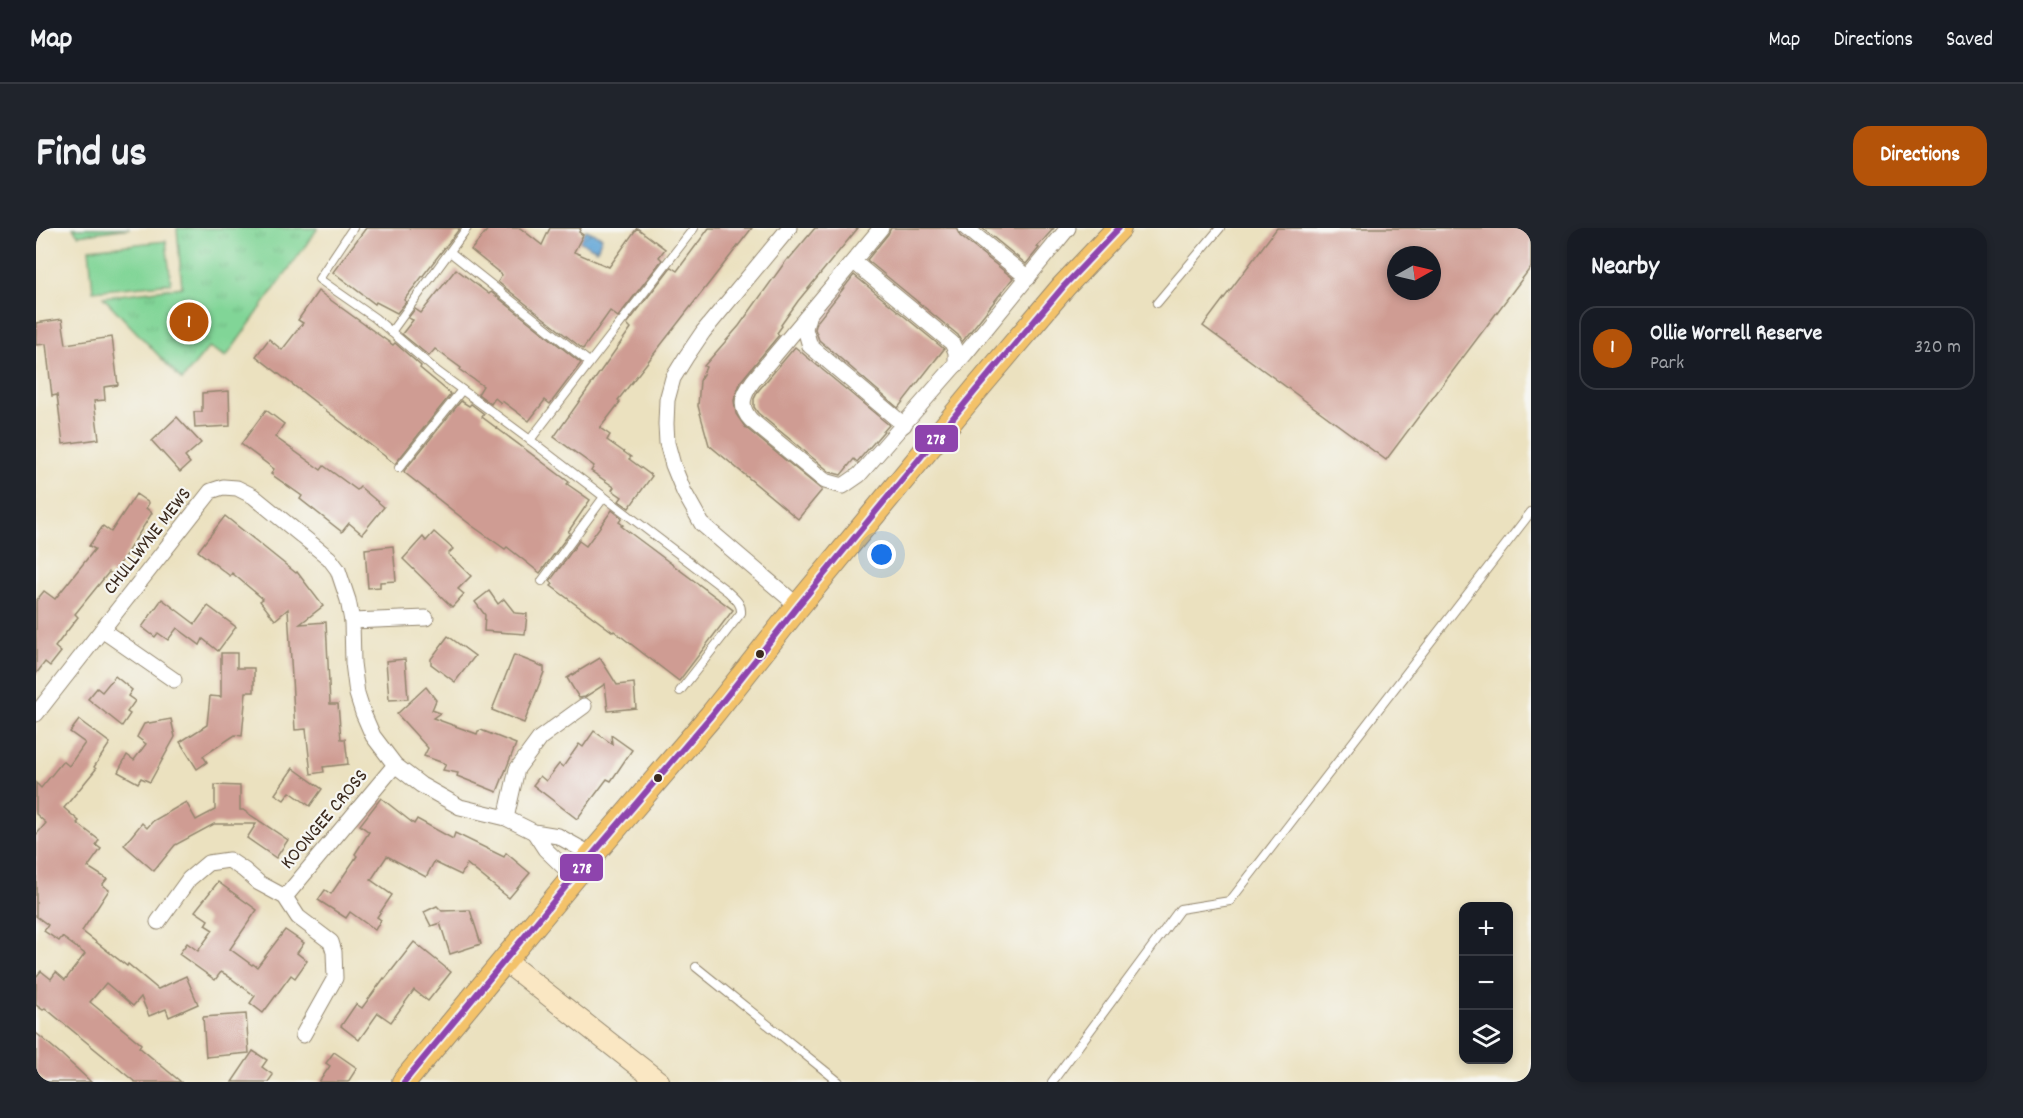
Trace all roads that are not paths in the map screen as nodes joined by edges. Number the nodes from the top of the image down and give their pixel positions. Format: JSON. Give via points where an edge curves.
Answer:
{"nodes":[{"id":1,"x":353,"y":228,"type":"edge"},
{"id":2,"x":467,"y":228,"type":"edge"},
{"id":3,"x":694,"y":228,"type":"edge"},
{"id":4,"x":789,"y":228,"type":"edge"},
{"id":5,"x":881,"y":228,"type":"edge"},
{"id":6,"x":966,"y":228,"type":"edge"},
{"id":7,"x":1068,"y":228,"type":"edge"},
{"id":8,"x":1119,"y":228,"type":"edge"},
{"id":9,"x":1220,"y":228,"type":"edge"},
{"id":10,"x":450,"y":252,"type":"junction"},
{"id":11,"x":854,"y":262,"type":"junction"},
{"id":12,"x":1028,"y":278,"type":"junction"},
{"id":13,"x":1157,"y":303,"type":"dead end"},
{"id":14,"x":811,"y":314,"type":"junction"},
{"id":15,"x":391,"y":332,"type":"junction"},
{"id":16,"x":589,"y":362,"type":"junction"},
{"id":17,"x":956,"y":365,"type":"junction"},
{"id":18,"x":462,"y":390,"type":"junction"},
{"id":19,"x":904,"y":424,"type":"junction"},
{"id":20,"x":530,"y":440,"type":"junction"},
{"id":21,"x":399,"y":468,"type":"dead end"},
{"id":22,"x":604,"y":497,"type":"junction"},
{"id":23,"x":1531,"y":512,"type":"edge"},
{"id":24,"x":542,"y":581,"type":"dead end"},
{"id":25,"x":798,"y":606,"type":"junction"},
{"id":26,"x":426,"y":618,"type":"dead end"},
{"id":27,"x":352,"y":621,"type":"junction"},
{"id":28,"x":102,"y":630,"type":"junction"},
{"id":29,"x":174,"y":680,"type":"dead end"},
{"id":30,"x":680,"y":691,"type":"dead end"},
{"id":31,"x":584,"y":706,"type":"dead end"},
{"id":32,"x":36,"y":714,"type":"edge"},
{"id":33,"x":394,"y":765,"type":"junction"},
{"id":34,"x":506,"y":818,"type":"junction"},
{"id":35,"x":534,"y":832,"type":"junction"},
{"id":36,"x":592,"y":855,"type":"junction"},
{"id":37,"x":574,"y":877,"type":"junction"},
{"id":38,"x":285,"y":897,"type":"junction"},
{"id":39,"x":158,"y":922,"type":"dead end"},
{"id":40,"x":505,"y":962,"type":"junction"},
{"id":41,"x":696,"y":967,"type":"dead end"},
{"id":42,"x":303,"y":1035,"type":"dead end"},
{"id":43,"x":404,"y":1082,"type":"edge"},
{"id":44,"x":659,"y":1082,"type":"edge"},
{"id":45,"x":839,"y":1082,"type":"edge"},
{"id":46,"x":1052,"y":1082,"type":"edge"}],
"edges":[{"from":1,"to":15,"type":"lane","via":[[319,279]]},
{"from":2,"to":10,"type":"lane"},
{"from":3,"to":16,"type":"lane"},
{"from":4,"to":25,"type":"street","via":[[686,357],[673,378],[666,424],[673,465],[702,524]]},
{"from":5,"to":11,"type":"street"},
{"from":6,"to":12,"type":"street"},
{"from":7,"to":12,"type":"street"},
{"from":8,"to":25,"type":"main road","via":[[1064,286]]},
{"from":9,"to":13,"type":"lane"},
{"from":10,"to":15,"type":"lane"},
{"from":10,"to":16,"type":"lane"},
{"from":11,"to":14,"type":"street"},
{"from":11,"to":17,"type":"street","via":[[952,343]]},
{"from":12,"to":17,"type":"street"},
{"from":14,"to":19,"type":"street","via":[[805,329],[810,346]]},
{"from":14,"to":19,"type":"street","via":[[747,390],[742,406],[745,414],[825,481],[843,486],[859,475]]},
{"from":15,"to":18,"type":"lane"},
{"from":16,"to":20,"type":"lane"},
{"from":17,"to":19,"type":"street"},
{"from":18,"to":20,"type":"lane"},
{"from":18,"to":21,"type":"lane"},
{"from":20,"to":22,"type":"lane"},
{"from":22,"to":24,"type":"lane"},
{"from":22,"to":30,"type":"lane","via":[[728,591],[742,608]]},
{"from":23,"to":46,"type":"lane","via":[[1230,901],[1180,909]]},
{"from":25,"to":36,"type":"main road","via":[[711,716]]},
{"from":26,"to":27,"type":"street"},
{"from":27,"to":28,"type":"street","name":"CHULLWYNE MEWS","via":[[344,585],[329,558],[253,496],[237,488],[224,488],[211,491]]},
{"from":27,"to":33,"type":"street","name":"CHULLWYNE MEWS","via":[[357,693],[373,736]]},
{"from":28,"to":29,"type":"street"},
{"from":28,"to":32,"type":"street","name":"CHULLWYNE MEWS"},
{"from":31,"to":34,"type":"street","via":[[540,738],[517,769]]},
{"from":33,"to":34,"type":"street","name":"CHULLWYNE MEWS","via":[[460,807]]},
{"from":33,"to":38,"type":"street","name":"KOONGEE CROSS"},
{"from":34,"to":35,"type":"street","name":"CHULLWYNE MEWS"},
{"from":35,"to":36,"type":"street","name":"CHULLWYNE MEWS","via":[[558,836]]},
{"from":35,"to":37,"type":"street","name":"CHULLWYNE MEWS","via":[[545,849]]},
{"from":36,"to":37,"type":"main road"},
{"from":37,"to":40,"type":"main road"},
{"from":38,"to":39,"type":"street","name":"KOONGEE CROSS","via":[[229,860],[208,863],[189,879]]},
{"from":38,"to":42,"type":"street","name":"KOONGEE CROSS","via":[[298,917],[331,942],[334,952],[335,978]]},
{"from":40,"to":43,"type":"main road"},
{"from":40,"to":44,"type":"main road"},
{"from":41,"to":45,"type":"lane"}]}
